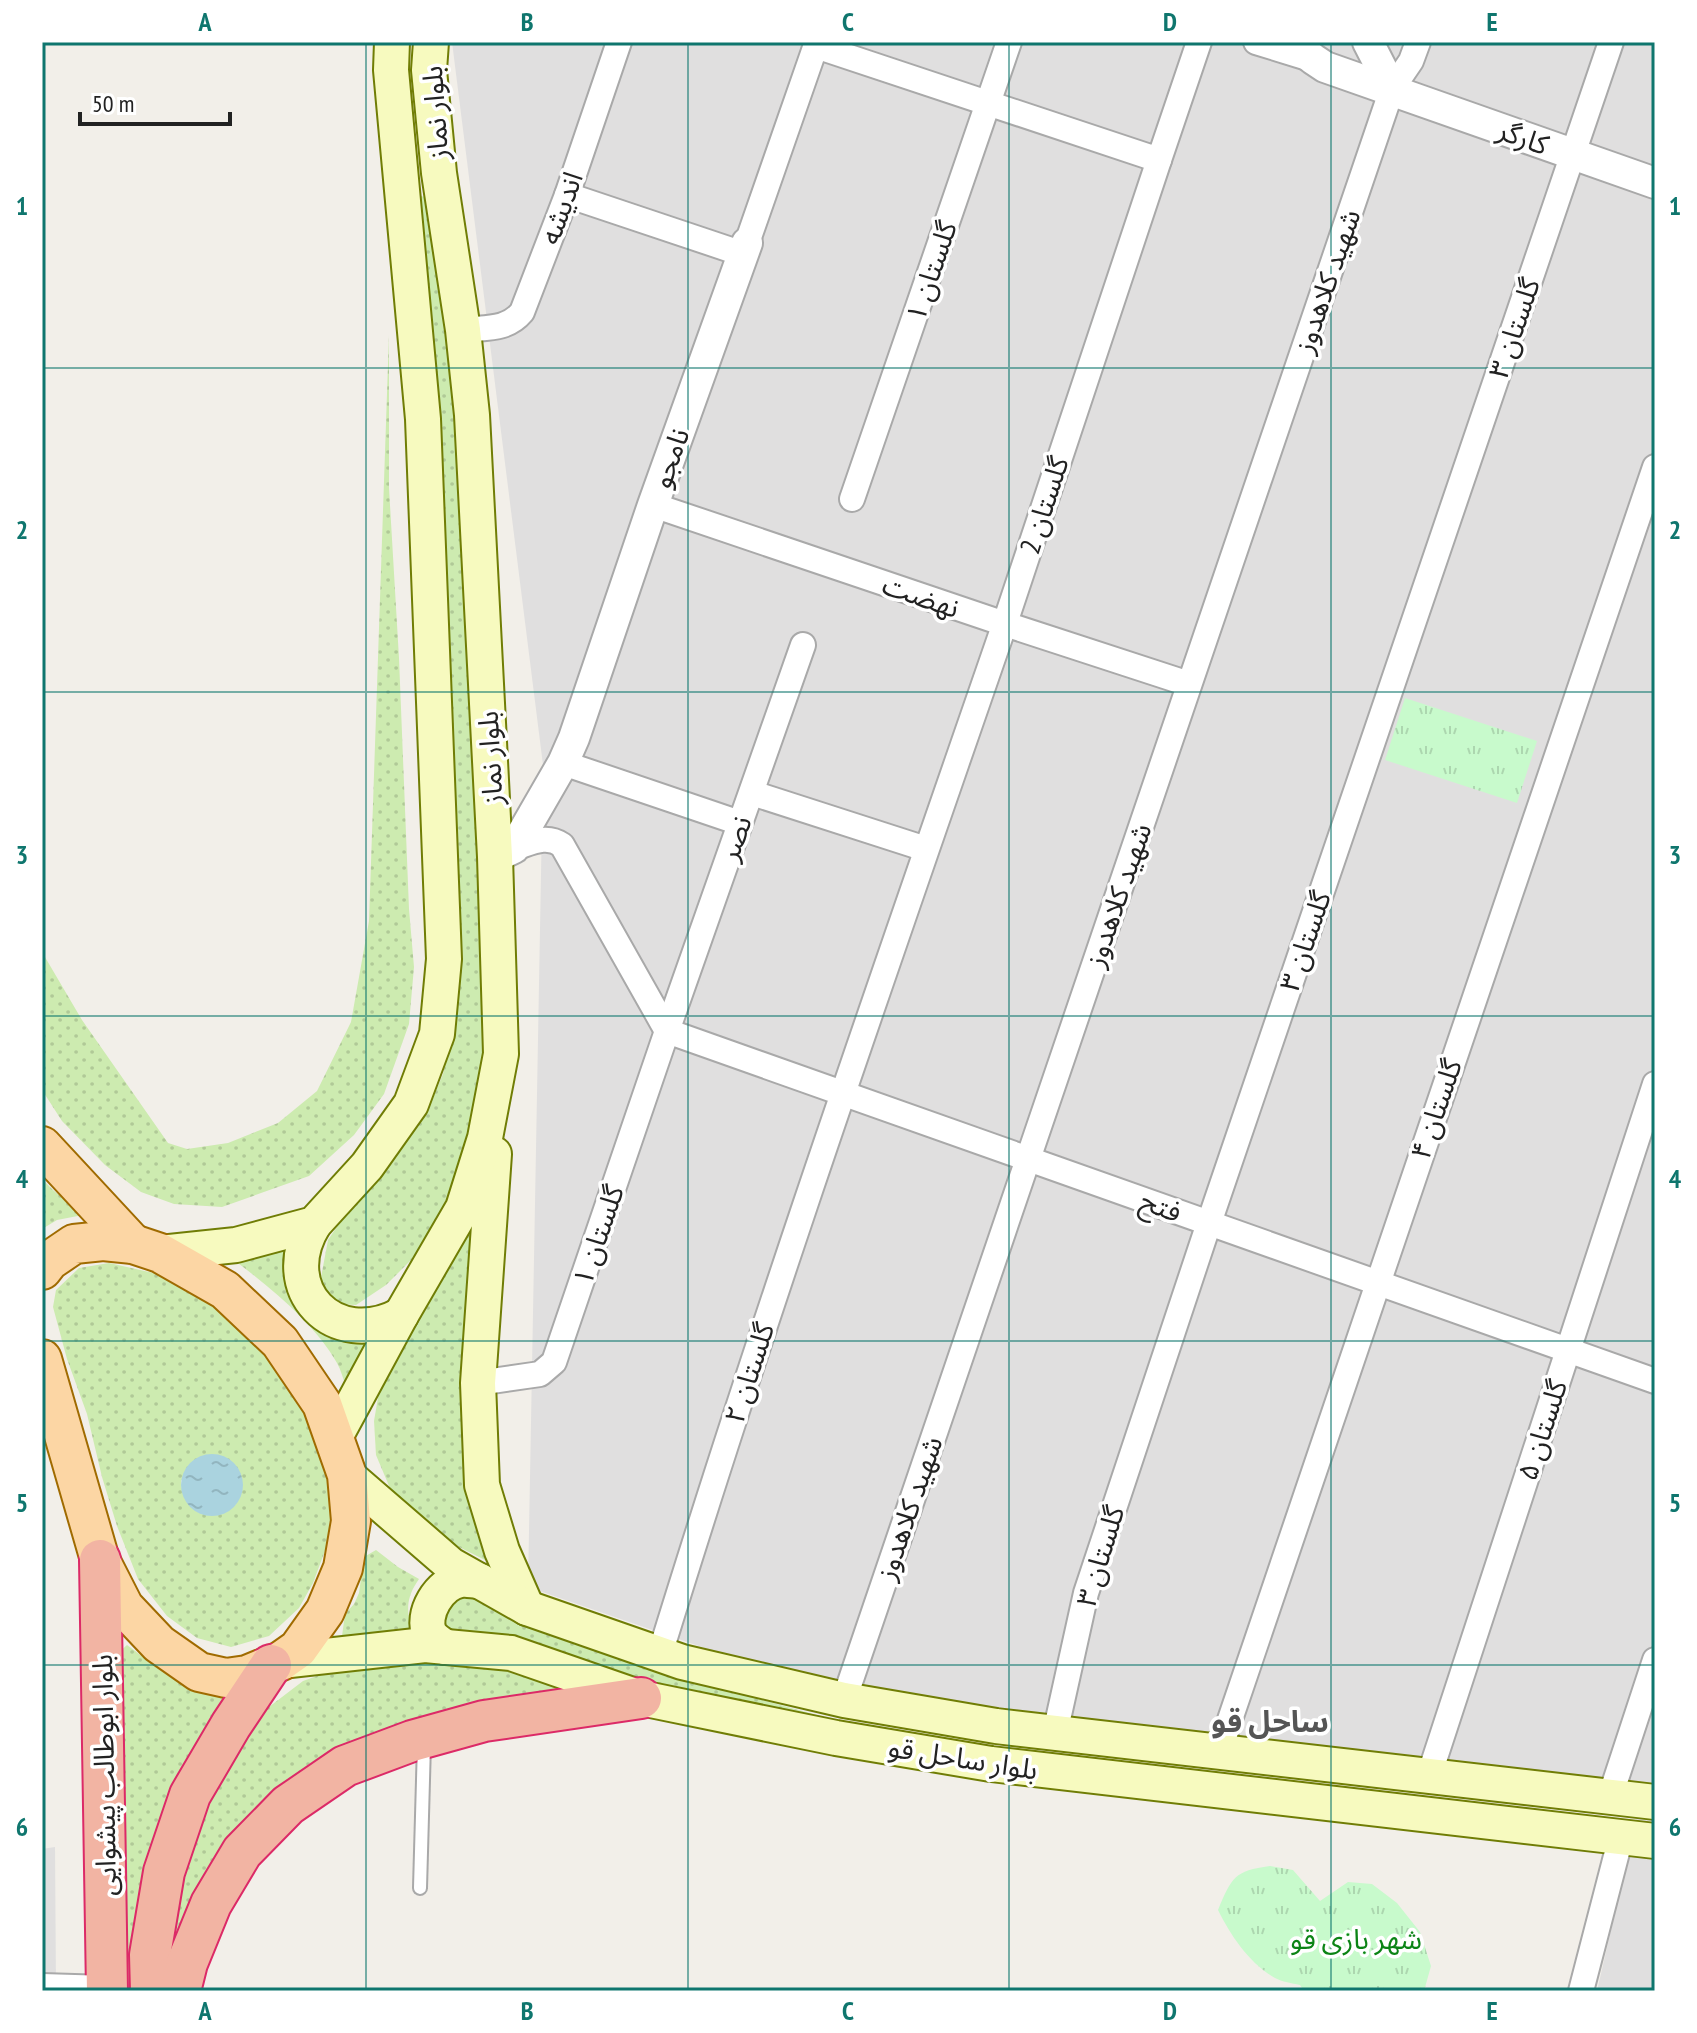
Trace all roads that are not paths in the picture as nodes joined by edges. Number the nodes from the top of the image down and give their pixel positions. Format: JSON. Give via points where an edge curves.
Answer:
{"nodes":[{"id":1,"x":431,"y":42,"type":"edge"},
{"id":2,"x":619,"y":42,"type":"edge"},
{"id":3,"x":1009,"y":42,"type":"edge"},
{"id":4,"x":1199,"y":42,"type":"edge"},
{"id":5,"x":1256,"y":42,"type":"edge"},
{"id":6,"x":1368,"y":42,"type":"edge"},
{"id":7,"x":1418,"y":42,"type":"edge"},
{"id":8,"x":1611,"y":42,"type":"edge"},
{"id":9,"x":817,"y":44,"type":"edge"},
{"id":10,"x":392,"y":45,"type":"edge"},
{"id":11,"x":1303,"y":51,"type":"edge"},
{"id":12,"x":1392,"y":89,"type":"junction"},
{"id":13,"x":988,"y":105,"type":"junction"},
{"id":14,"x":1572,"y":154,"type":"junction"},
{"id":15,"x":1159,"y":160,"type":"junction"},
{"id":16,"x":439,"y":173,"type":"junction"},
{"id":17,"x":401,"y":176,"type":"junction"},
{"id":18,"x":1655,"y":183,"type":"edge"},
{"id":19,"x":567,"y":195,"type":"junction"},
{"id":20,"x":745,"y":248,"type":"junction"},
{"id":21,"x":463,"y":330,"type":"junction"},
{"id":22,"x":1655,"y":467,"type":"edge"},
{"id":23,"x":852,"y":499,"type":"dead end"},
{"id":24,"x":653,"y":505,"type":"junction"},
{"id":25,"x":1005,"y":624,"type":"junction"},
{"id":26,"x":803,"y":645,"type":"dead end"},
{"id":27,"x":1189,"y":684,"type":"junction"},
{"id":28,"x":563,"y":763,"type":"junction"},
{"id":29,"x":752,"y":793,"type":"junction"},
{"id":30,"x":740,"y":823,"type":"junction"},
{"id":31,"x":926,"y":849,"type":"junction"},
{"id":32,"x":505,"y":853,"type":"junction"},
{"id":33,"x":667,"y":1031,"type":"junction"},
{"id":34,"x":501,"y":1054,"type":"junction"},
{"id":35,"x":1655,"y":1084,"type":"edge"},
{"id":36,"x":842,"y":1093,"type":"junction"},
{"id":37,"x":42,"y":1146,"type":"edge"},
{"id":38,"x":1028,"y":1159,"type":"junction"},
{"id":39,"x":1209,"y":1223,"type":"junction"},
{"id":40,"x":314,"y":1224,"type":"junction"},
{"id":41,"x":146,"y":1248,"type":"junction"},
{"id":42,"x":42,"y":1270,"type":"edge"},
{"id":43,"x":1377,"y":1282,"type":"junction"},
{"id":44,"x":401,"y":1315,"type":"junction"},
{"id":45,"x":1568,"y":1350,"type":"junction"},
{"id":46,"x":42,"y":1359,"type":"edge"},
{"id":47,"x":1655,"y":1381,"type":"edge"},
{"id":48,"x":478,"y":1383,"type":"junction"},
{"id":49,"x":334,"y":1439,"type":"junction"},
{"id":50,"x":347,"y":1475,"type":"junction"},
{"id":51,"x":100,"y":1560,"type":"junction"},
{"id":52,"x":480,"y":1581,"type":"junction"},
{"id":53,"x":527,"y":1608,"type":"junction"},
{"id":54,"x":445,"y":1647,"type":"junction"},
{"id":55,"x":660,"y":1654,"type":"junction"},
{"id":56,"x":1655,"y":1660,"type":"edge"},
{"id":57,"x":276,"y":1663,"type":"junction"},
{"id":58,"x":641,"y":1698,"type":"junction"},
{"id":59,"x":844,"y":1700,"type":"junction"},
{"id":60,"x":1055,"y":1733,"type":"junction"},
{"id":61,"x":424,"y":1737,"type":"junction"},
{"id":62,"x":1219,"y":1752,"type":"junction"},
{"id":63,"x":1429,"y":1776,"type":"junction"},
{"id":64,"x":1610,"y":1797,"type":"junction"},
{"id":65,"x":1655,"y":1802,"type":"edge"},
{"id":66,"x":1621,"y":1837,"type":"junction"},
{"id":67,"x":1655,"y":1841,"type":"edge"},
{"id":68,"x":420,"y":1888,"type":"dead end"},
{"id":69,"x":42,"y":1986,"type":"edge"},
{"id":70,"x":107,"y":1990,"type":"edge"},
{"id":71,"x":151,"y":1991,"type":"edge"},
{"id":72,"x":180,"y":1991,"type":"edge"},
{"id":73,"x":1581,"y":1991,"type":"edge"}],
"edges":[{"from":1,"to":16,"type":"main road","name":"بلوار نماز"},
{"from":2,"to":19,"type":"street","name":"اندیشه"},
{"from":3,"to":13,"type":"street","name":"گلستان ۱"},
{"from":4,"to":15,"type":"street","name":"گلستان 2"},
{"from":5,"to":11,"type":"street"},
{"from":6,"to":12,"type":"street"},
{"from":7,"to":12,"type":"street","name":"شهید کلاهدوز"},
{"from":8,"to":14,"type":"street","name":"گلستان ۳"},
{"from":9,"to":13,"type":"street"},
{"from":9,"to":20,"type":"street","name":"نامجو"},
{"from":10,"to":17,"type":"main road","name":"بلوار نماز"},
{"from":11,"to":12,"type":"street","name":"کارگر","via":[[1325,67]]},
{"from":12,"to":14,"type":"street","name":"کارگر"},
{"from":12,"to":27,"type":"street","name":"شهید کلاهدوز"},
{"from":13,"to":15,"type":"street"},
{"from":13,"to":23,"type":"street","name":"گلستان ۱"},
{"from":14,"to":18,"type":"street","name":"کارگر"},
{"from":14,"to":39,"type":"street","name":"گلستان ۳"},
{"from":15,"to":25,"type":"street","name":"گلستان 2"},
{"from":16,"to":17,"type":"street"},
{"from":16,"to":21,"type":"main road","name":"بلوار نماز"},
{"from":17,"to":40,"type":"main road","name":"بلوار نماز","via":[[423,419],[444,959],[437,1034],[411,1104],[367,1166]]},
{"from":19,"to":20,"type":"street"},
{"from":19,"to":21,"type":"street","name":"اندیشه","via":[[522,312],[504,326]]},
{"from":20,"to":24,"type":"street","name":"نامجو"},
{"from":21,"to":32,"type":"main road","name":"بلوار نماز"},
{"from":22,"to":43,"type":"street","name":"گلستان ۴"},
{"from":24,"to":25,"type":"street","name":"نهضت"},
{"from":24,"to":28,"type":"street","name":"نامجو"},
{"from":25,"to":27,"type":"street","name":"نهضت"},
{"from":25,"to":31,"type":"street","name":"گلستان 2"},
{"from":26,"to":29,"type":"street","name":"نصر"},
{"from":27,"to":38,"type":"street","name":"شهید کلاهدوز"},
{"from":28,"to":30,"type":"street"},
{"from":28,"to":32,"type":"street","name":"نامجو"},
{"from":29,"to":30,"type":"street","name":"نصر"},
{"from":29,"to":31,"type":"street"},
{"from":30,"to":33,"type":"street","name":"نصر"},
{"from":31,"to":36,"type":"street","name":"گلستان ۲"},
{"from":32,"to":33,"type":"street","via":[[543,839],[562,845]]},
{"from":32,"to":34,"type":"main road","name":"بلوار نماز"},
{"from":33,"to":36,"type":"street","name":"فتح"},
{"from":33,"to":48,"type":"street","name":"گلستان ۱","via":[[554,1362],[540,1374]]},
{"from":34,"to":44,"type":"main road","name":"بلوار نماز","via":[[485,1138],[463,1208]]},
{"from":34,"to":48,"type":"main road"},
{"from":35,"to":45,"type":"street","name":"گلستان ۵"},
{"from":36,"to":38,"type":"street","name":"فتح"},
{"from":36,"to":55,"type":"street","name":"گلستان ۲"},
{"from":37,"to":41,"type":"main road"},
{"from":38,"to":39,"type":"street","name":"فتح"},
{"from":38,"to":59,"type":"street","name":"شهید کلاهدوز"},
{"from":39,"to":43,"type":"street","name":"فتح"},
{"from":39,"to":60,"type":"street","name":"گلستان ۳","via":[[1086,1593]]},
{"from":40,"to":41,"type":"main road","via":[[236,1245]]},
{"from":40,"to":44,"type":"main road","via":[[301,1254],[304,1287],[312,1301],[338,1322],[354,1327]]},
{"from":41,"to":42,"type":"main road","via":[[103,1241],[74,1244]]},
{"from":41,"to":49,"type":"main road","via":[[225,1290],[280,1342],[322,1404]]},
{"from":43,"to":45,"type":"street","name":"فتح"},
{"from":43,"to":62,"type":"street","name":"گلستان ۴"},
{"from":44,"to":49,"type":"main road","name":"بلوار نماز"},
{"from":45,"to":47,"type":"street","name":"فتح"},
{"from":45,"to":63,"type":"street","name":"گلستان ۵"},
{"from":46,"to":51,"type":"main road"},
{"from":48,"to":53,"type":"main road","via":[[482,1485]]},
{"from":49,"to":50,"type":"main road"},
{"from":50,"to":52,"type":"main road","name":"بلوار ساحل قو","via":[[451,1565]]},
{"from":50,"to":57,"type":"main road","via":[[351,1521],[343,1568],[325,1611],[298,1649]]},
{"from":51,"to":57,"type":"main road","via":[[124,1607],[159,1644],[199,1672],[226,1678]]},
{"from":51,"to":70,"type":"highway","name":"بلوار ابوطالب پیشوایی"},
{"from":52,"to":53,"type":"main road","name":"بلوار ساحل قو"},
{"from":52,"to":54,"type":"main road","via":[[460,1580],[443,1588],[431,1604],[430,1635]]},
{"from":53,"to":55,"type":"main road","name":"بلوار ساحل قو"},
{"from":54,"to":57,"type":"main road","name":"بلوار ساحل قو"},
{"from":54,"to":58,"type":"main road","name":"بلوار ساحل قو","via":[[511,1653]]},
{"from":55,"to":59,"type":"main road","name":"بلوار ساحل قو"},
{"from":56,"to":64,"type":"street"},
{"from":57,"to":71,"type":"highway","name":"بلوار ابوطالب پیشوایی","via":[[190,1795],[164,1872],[150,1955]]},
{"from":58,"to":61,"type":"highway","via":[[484,1721]]},
{"from":58,"to":66,"type":"main road","name":"بلوار ساحل قو","via":[[991,1764]]},
{"from":59,"to":60,"type":"main road","name":"بلوار ساحل قو"},
{"from":60,"to":62,"type":"main road","name":"بلوار ساحل قو"},
{"from":61,"to":68,"type":"lane"},
{"from":61,"to":72,"type":"highway","via":[[345,1766],[288,1805],[242,1852],[211,1904]]},
{"from":62,"to":63,"type":"main road","name":"بلوار ساحل قو"},
{"from":63,"to":64,"type":"main road","name":"بلوار ساحل قو"},
{"from":64,"to":65,"type":"main road","name":"بلوار ساحل قو"},
{"from":66,"to":67,"type":"main road","name":"بلوار ساحل قو"},
{"from":66,"to":73,"type":"street"},
{"from":69,"to":70,"type":"street"}]}
